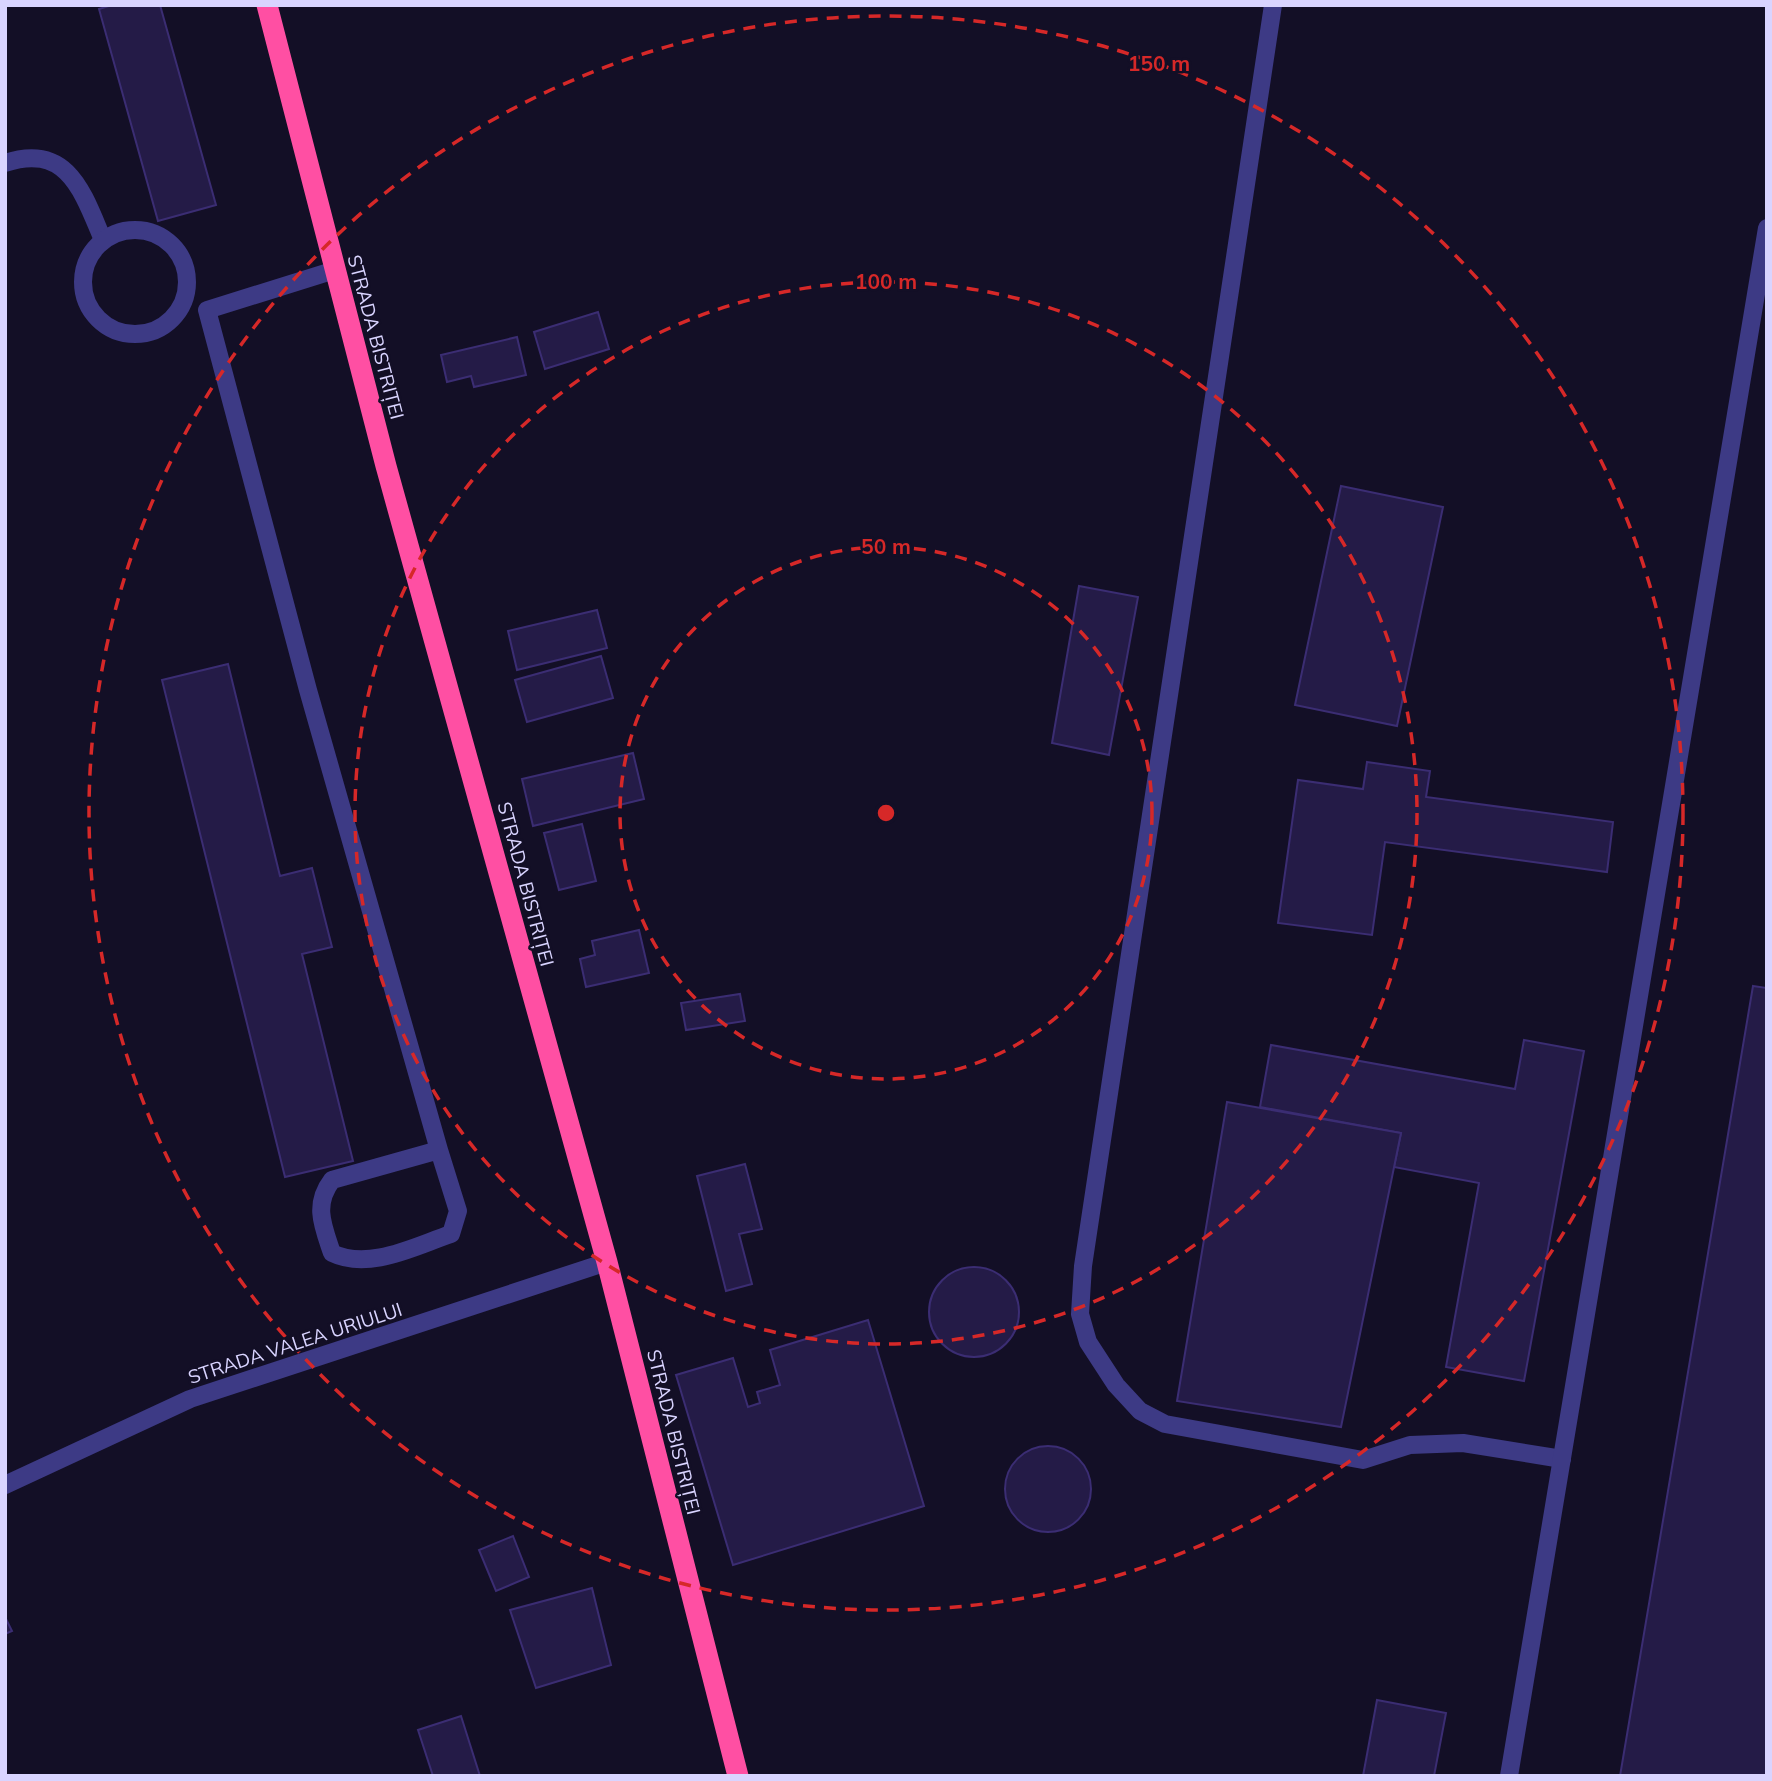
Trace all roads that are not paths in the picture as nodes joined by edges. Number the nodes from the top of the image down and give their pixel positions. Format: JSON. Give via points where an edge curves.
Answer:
{"nodes":[{"id":1,"x":267,"y":5,"type":"edge"},
{"id":2,"x":1273,"y":5,"type":"edge"},
{"id":3,"x":5,"y":163,"type":"edge"},
{"id":4,"x":1767,"y":228,"type":"edge"},
{"id":5,"x":103,"y":240,"type":"junction"},
{"id":6,"x":335,"y":270,"type":"junction"},
{"id":7,"x":185,"y":300,"type":"junction"},
{"id":8,"x":207,"y":310,"type":"junction"},
{"id":9,"x":439,"y":1150,"type":"junction"},
{"id":10,"x":607,"y":1262,"type":"junction"},
{"id":11,"x":1562,"y":1459,"type":"junction"},
{"id":12,"x":5,"y":1485,"type":"edge"},
{"id":13,"x":738,"y":1776,"type":"edge"},
{"id":14,"x":1509,"y":1776,"type":"edge"}],
"edges":[{"from":1,"to":6,"type":"highway","name":"STRADA BISTRIȚEI"},
{"from":2,"to":11,"type":"street","via":[[1083,1266],[1080,1314],[1088,1342],[1116,1385],[1140,1411],[1165,1424],[1363,1460],[1410,1445],[1463,1443]]},
{"from":3,"to":5,"type":"street","via":[[38,156],[67,171],[79,183]]},
{"from":4,"to":11,"type":"street"},
{"from":5,"to":7,"type":"street","via":[[121,231],[159,234],[184,262]]},
{"from":5,"to":7,"type":"street","via":[[90,254],[83,272],[87,301],[104,324],[141,334],[159,329]]},
{"from":6,"to":8,"type":"street"},
{"from":6,"to":10,"type":"highway","name":"STRADA BISTRIȚEI"},
{"from":7,"to":8,"type":"street"},
{"from":8,"to":9,"type":"street"},
{"from":9,"to":9,"type":"street","via":[[332,1180],[320,1205],[332,1253],[359,1260],[451,1234],[458,1211]]},
{"from":10,"to":12,"type":"street","name":"STRADA VALEA URIULUI","via":[[190,1399]]},
{"from":10,"to":13,"type":"highway","name":"STRADA BISTRIȚEI"},
{"from":11,"to":14,"type":"street"}]}
